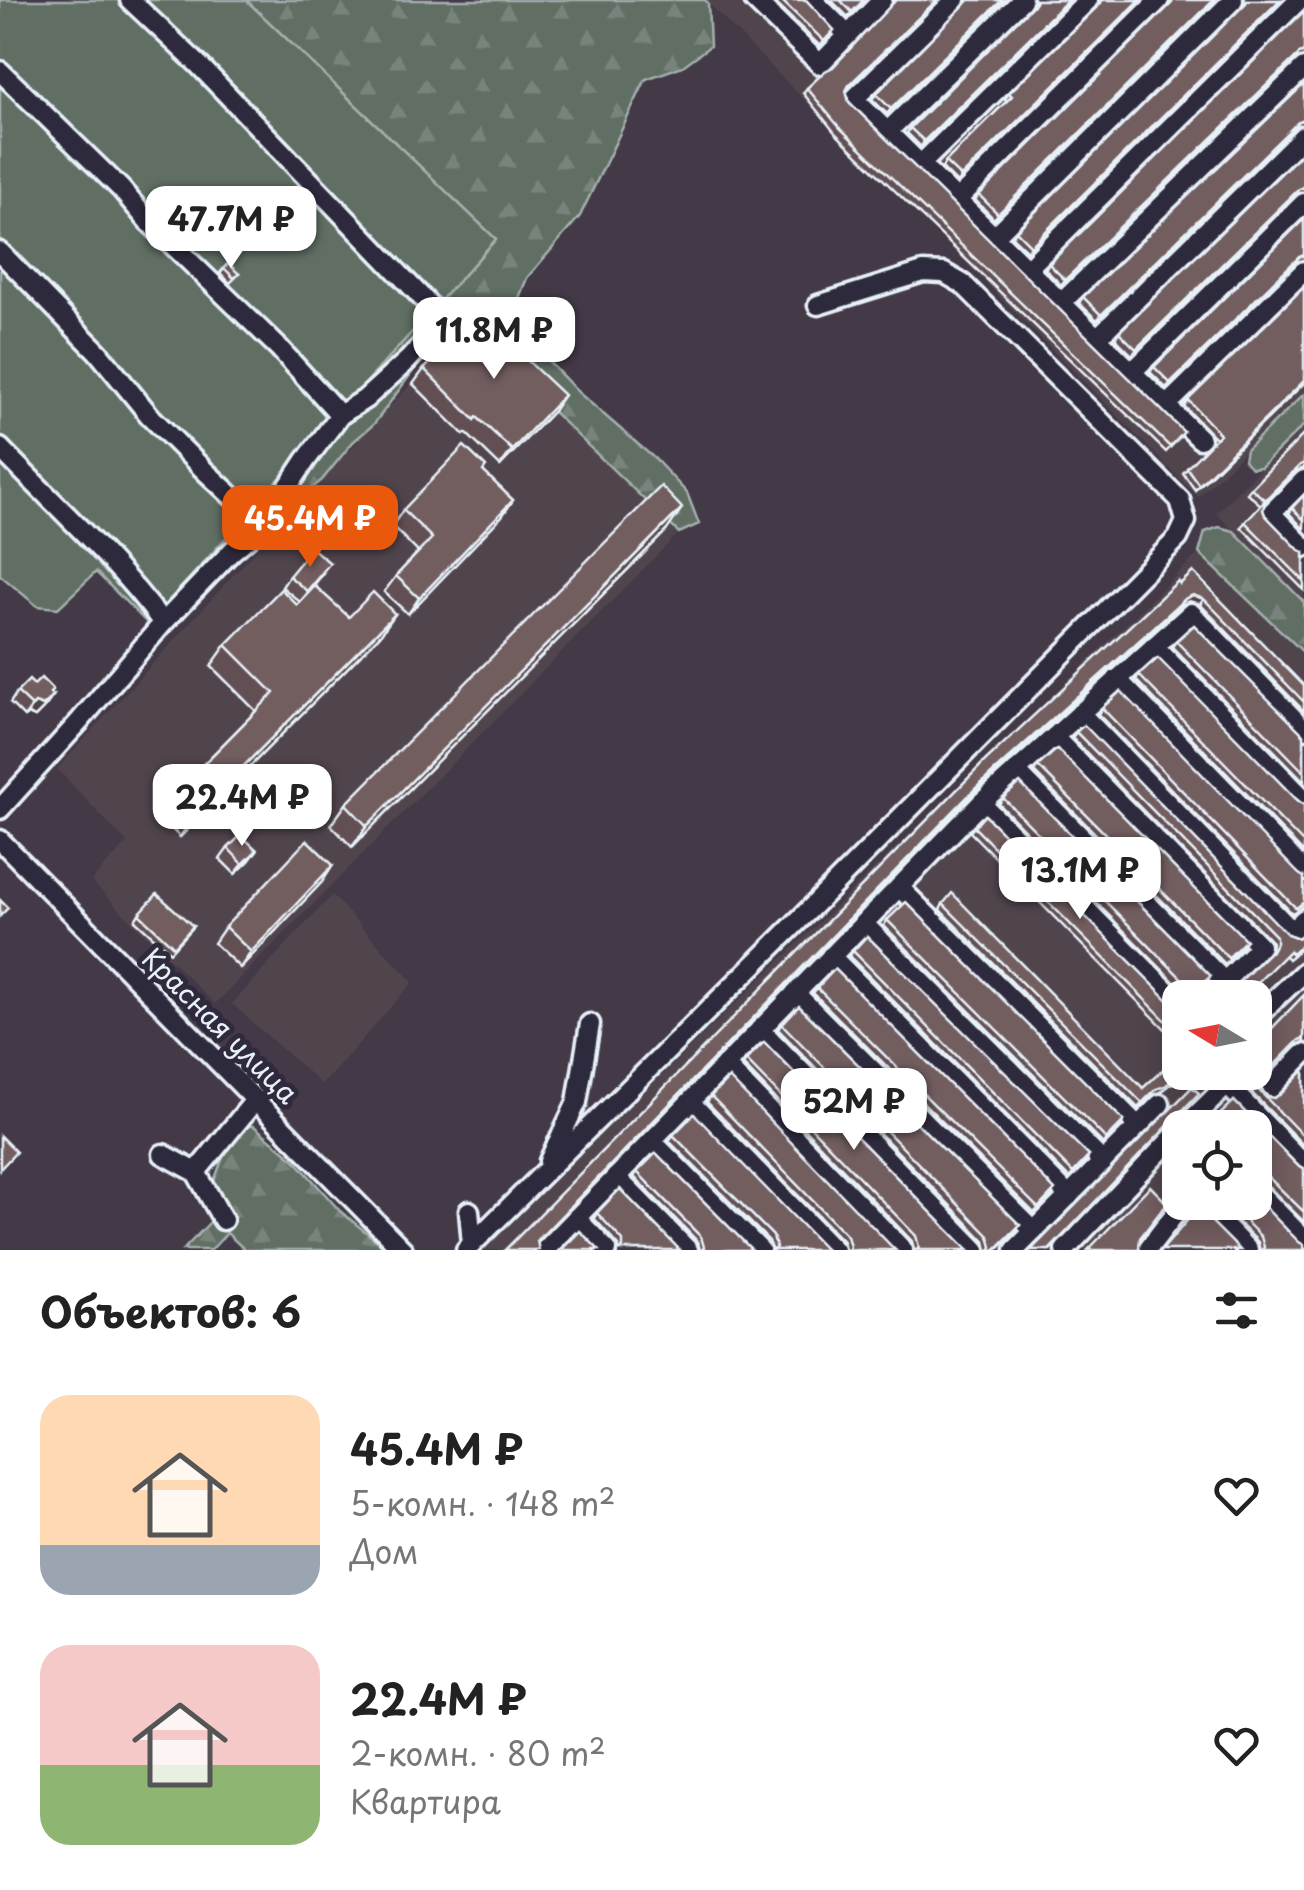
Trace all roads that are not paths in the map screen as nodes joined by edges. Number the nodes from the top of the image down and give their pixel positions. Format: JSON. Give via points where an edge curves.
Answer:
{"nodes":[{"id":1,"x":130,"y":0,"type":"edge"},
{"id":2,"x":754,"y":0,"type":"edge"},
{"id":3,"x":813,"y":0,"type":"edge"},
{"id":4,"x":882,"y":0,"type":"edge"},
{"id":5,"x":954,"y":0,"type":"edge"},
{"id":6,"x":1022,"y":0,"type":"edge"},
{"id":7,"x":1088,"y":0,"type":"edge"},
{"id":8,"x":1159,"y":0,"type":"edge"},
{"id":9,"x":1232,"y":0,"type":"edge"},
{"id":10,"x":1299,"y":0,"type":"edge"},
{"id":11,"x":848,"y":35,"type":"junction"},
{"id":12,"x":1304,"y":68,"type":"edge"},
{"id":13,"x":0,"y":71,"type":"edge"},
{"id":14,"x":888,"y":132,"type":"junction"},
{"id":15,"x":1304,"y":136,"type":"edge"},
{"id":16,"x":921,"y":164,"type":"junction"},
{"id":17,"x":957,"y":200,"type":"junction"},
{"id":18,"x":1304,"y":203,"type":"edge"},
{"id":19,"x":994,"y":236,"type":"junction"},
{"id":20,"x":0,"y":252,"type":"edge"},
{"id":21,"x":1027,"y":269,"type":"junction"},
{"id":22,"x":1304,"y":270,"type":"edge"},
{"id":23,"x":1061,"y":303,"type":"junction"},
{"id":24,"x":818,"y":305,"type":"dead end"},
{"id":25,"x":1097,"y":338,"type":"junction"},
{"id":26,"x":1132,"y":372,"type":"junction"},
{"id":27,"x":1166,"y":406,"type":"junction"},
{"id":28,"x":340,"y":415,"type":"junction"},
{"id":29,"x":1200,"y":440,"type":"dead end"},
{"id":30,"x":0,"y":448,"type":"edge"},
{"id":31,"x":1304,"y":480,"type":"edge"},
{"id":32,"x":263,"y":524,"type":"junction"},
{"id":33,"x":1304,"y":546,"type":"edge"},
{"id":34,"x":163,"y":623,"type":"junction"},
{"id":35,"x":1154,"y":646,"type":"junction"},
{"id":36,"x":1118,"y":679,"type":"junction"},
{"id":37,"x":1080,"y":713,"type":"junction"},
{"id":38,"x":1304,"y":729,"type":"edge"},
{"id":39,"x":1054,"y":737,"type":"junction"},
{"id":40,"x":1016,"y":771,"type":"junction"},
{"id":41,"x":1304,"y":800,"type":"edge"},
{"id":42,"x":981,"y":803,"type":"junction"},
{"id":43,"x":0,"y":809,"type":"edge"},
{"id":44,"x":0,"y":840,"type":"edge"},
{"id":45,"x":1304,"y":871,"type":"edge"},
{"id":46,"x":900,"y":886,"type":"junction"},
{"id":47,"x":1304,"y":919,"type":"edge"},
{"id":48,"x":863,"y":923,"type":"junction"},
{"id":49,"x":831,"y":956,"type":"junction"},
{"id":50,"x":1304,"y":972,"type":"edge"},
{"id":51,"x":1223,"y":980,"type":"edge"},
{"id":52,"x":1227,"y":980,"type":"edge"},
{"id":53,"x":1162,"y":986,"type":"edge"},
{"id":54,"x":795,"y":994,"type":"junction"},
{"id":55,"x":1272,"y":1002,"type":"edge"},
{"id":56,"x":590,"y":1024,"type":"dead end"},
{"id":57,"x":760,"y":1030,"type":"junction"},
{"id":58,"x":1304,"y":1054,"type":"edge"},
{"id":59,"x":725,"y":1066,"type":"junction"},
{"id":60,"x":1268,"y":1091,"type":"edge"},
{"id":61,"x":256,"y":1099,"type":"junction"},
{"id":62,"x":690,"y":1102,"type":"junction"},
{"id":63,"x":1160,"y":1104,"type":"dead end"},
{"id":64,"x":1202,"y":1110,"type":"edge"},
{"id":65,"x":1251,"y":1110,"type":"edge"},
{"id":66,"x":1138,"y":1126,"type":"junction"},
{"id":67,"x":1272,"y":1131,"type":"edge"},
{"id":68,"x":652,"y":1141,"type":"junction"},
{"id":69,"x":1162,"y":1152,"type":"edge"},
{"id":70,"x":163,"y":1154,"type":"dead end"},
{"id":71,"x":1103,"y":1162,"type":"junction"},
{"id":72,"x":1304,"y":1164,"type":"edge"},
{"id":73,"x":196,"y":1172,"type":"junction"},
{"id":74,"x":542,"y":1175,"type":"junction"},
{"id":75,"x":616,"y":1177,"type":"junction"},
{"id":76,"x":1068,"y":1196,"type":"junction"},
{"id":77,"x":1272,"y":1206,"type":"edge"},
{"id":78,"x":470,"y":1211,"type":"dead end"},
{"id":79,"x":576,"y":1218,"type":"junction"},
{"id":80,"x":223,"y":1220,"type":"dead end"},
{"id":81,"x":1173,"y":1220,"type":"edge"},
{"id":82,"x":1218,"y":1220,"type":"edge"},
{"id":83,"x":1034,"y":1231,"type":"junction"},
{"id":84,"x":1304,"y":1238,"type":"edge"},
{"id":85,"x":1158,"y":1246,"type":"edge"},
{"id":86,"x":469,"y":1247,"type":"edge"},
{"id":87,"x":403,"y":1250,"type":"edge"},
{"id":88,"x":546,"y":1250,"type":"edge"},
{"id":89,"x":607,"y":1250,"type":"edge"},
{"id":90,"x":688,"y":1250,"type":"edge"},
{"id":91,"x":760,"y":1250,"type":"edge"},
{"id":92,"x":834,"y":1250,"type":"edge"},
{"id":93,"x":904,"y":1250,"type":"edge"},
{"id":94,"x":976,"y":1250,"type":"edge"},
{"id":95,"x":1015,"y":1250,"type":"edge"},
{"id":96,"x":1066,"y":1250,"type":"edge"},
{"id":97,"x":1248,"y":1250,"type":"edge"}],
"edges":[{"from":1,"to":28,"type":"street","via":[[433,309],[432,334]]},
{"from":2,"to":11,"type":"street","via":[[820,64]]},
{"from":3,"to":11,"type":"street"},
{"from":4,"to":11,"type":"street"},
{"from":5,"to":14,"type":"street","via":[[854,99]]},
{"from":6,"to":14,"type":"street"},
{"from":7,"to":16,"type":"street"},
{"from":8,"to":17,"type":"street"},
{"from":9,"to":19,"type":"street"},
{"from":10,"to":21,"type":"street"},
{"from":12,"to":23,"type":"street"},
{"from":13,"to":28,"type":"street"},
{"from":14,"to":16,"type":"street"},
{"from":15,"to":25,"type":"street"},
{"from":16,"to":17,"type":"street"},
{"from":17,"to":19,"type":"street"},
{"from":18,"to":26,"type":"street"},
{"from":19,"to":21,"type":"street"},
{"from":20,"to":32,"type":"street","via":[[150,416]]},
{"from":21,"to":23,"type":"street"},
{"from":22,"to":27,"type":"street"},
{"from":23,"to":25,"type":"street"},
{"from":24,"to":74,"type":"street","via":[[923,272],[964,284],[1180,500],[1186,521],[1165,552]]},
{"from":25,"to":26,"type":"street"},
{"from":26,"to":27,"type":"street"},
{"from":27,"to":29,"type":"street"},
{"from":28,"to":32,"type":"street"},
{"from":30,"to":34,"type":"street"},
{"from":31,"to":33,"type":"street","via":[[1271,513]]},
{"from":32,"to":34,"type":"street"},
{"from":34,"to":43,"type":"street"},
{"from":35,"to":36,"type":"street"},
{"from":35,"to":38,"type":"street","via":[[1191,612]]},
{"from":35,"to":41,"type":"street"},
{"from":36,"to":37,"type":"street"},
{"from":36,"to":45,"type":"street"},
{"from":37,"to":39,"type":"street"},
{"from":37,"to":47,"type":"street","via":[[1292,931]]},
{"from":39,"to":40,"type":"street"},
{"from":39,"to":52,"type":"street","via":[[1260,946]]},
{"from":40,"to":42,"type":"street"},
{"from":40,"to":51,"type":"street"},
{"from":42,"to":46,"type":"street"},
{"from":42,"to":53,"type":"street"},
{"from":44,"to":61,"type":"street","name":"Красная улица"},
{"from":46,"to":48,"type":"street"},
{"from":46,"to":66,"type":"street"},
{"from":48,"to":49,"type":"street"},
{"from":48,"to":71,"type":"street"},
{"from":49,"to":54,"type":"street"},
{"from":49,"to":76,"type":"street"},
{"from":50,"to":55,"type":"street"},
{"from":54,"to":57,"type":"street"},
{"from":54,"to":83,"type":"street"},
{"from":56,"to":74,"type":"street","via":[[577,1102]]},
{"from":57,"to":59,"type":"street"},
{"from":57,"to":94,"type":"street"},
{"from":58,"to":60,"type":"street"},
{"from":59,"to":62,"type":"street"},
{"from":59,"to":93,"type":"street"},
{"from":61,"to":73,"type":"street"},
{"from":61,"to":87,"type":"street","name":"Красная улица"},
{"from":62,"to":68,"type":"street"},
{"from":62,"to":92,"type":"street"},
{"from":63,"to":66,"type":"street"},
{"from":64,"to":65,"type":"street","via":[[1226,1084]]},
{"from":66,"to":71,"type":"street"},
{"from":67,"to":72,"type":"street"},
{"from":68,"to":75,"type":"street"},
{"from":68,"to":91,"type":"street"},
{"from":69,"to":96,"type":"street"},
{"from":70,"to":73,"type":"street"},
{"from":71,"to":76,"type":"street"},
{"from":73,"to":80,"type":"street"},
{"from":74,"to":86,"type":"street"},
{"from":75,"to":79,"type":"street"},
{"from":75,"to":90,"type":"street"},
{"from":76,"to":83,"type":"street"},
{"from":77,"to":84,"type":"street"},
{"from":78,"to":86,"type":"street"},
{"from":79,"to":88,"type":"street"},
{"from":79,"to":89,"type":"street"},
{"from":81,"to":85,"type":"street"},
{"from":82,"to":97,"type":"street"},
{"from":83,"to":95,"type":"street"}]}
